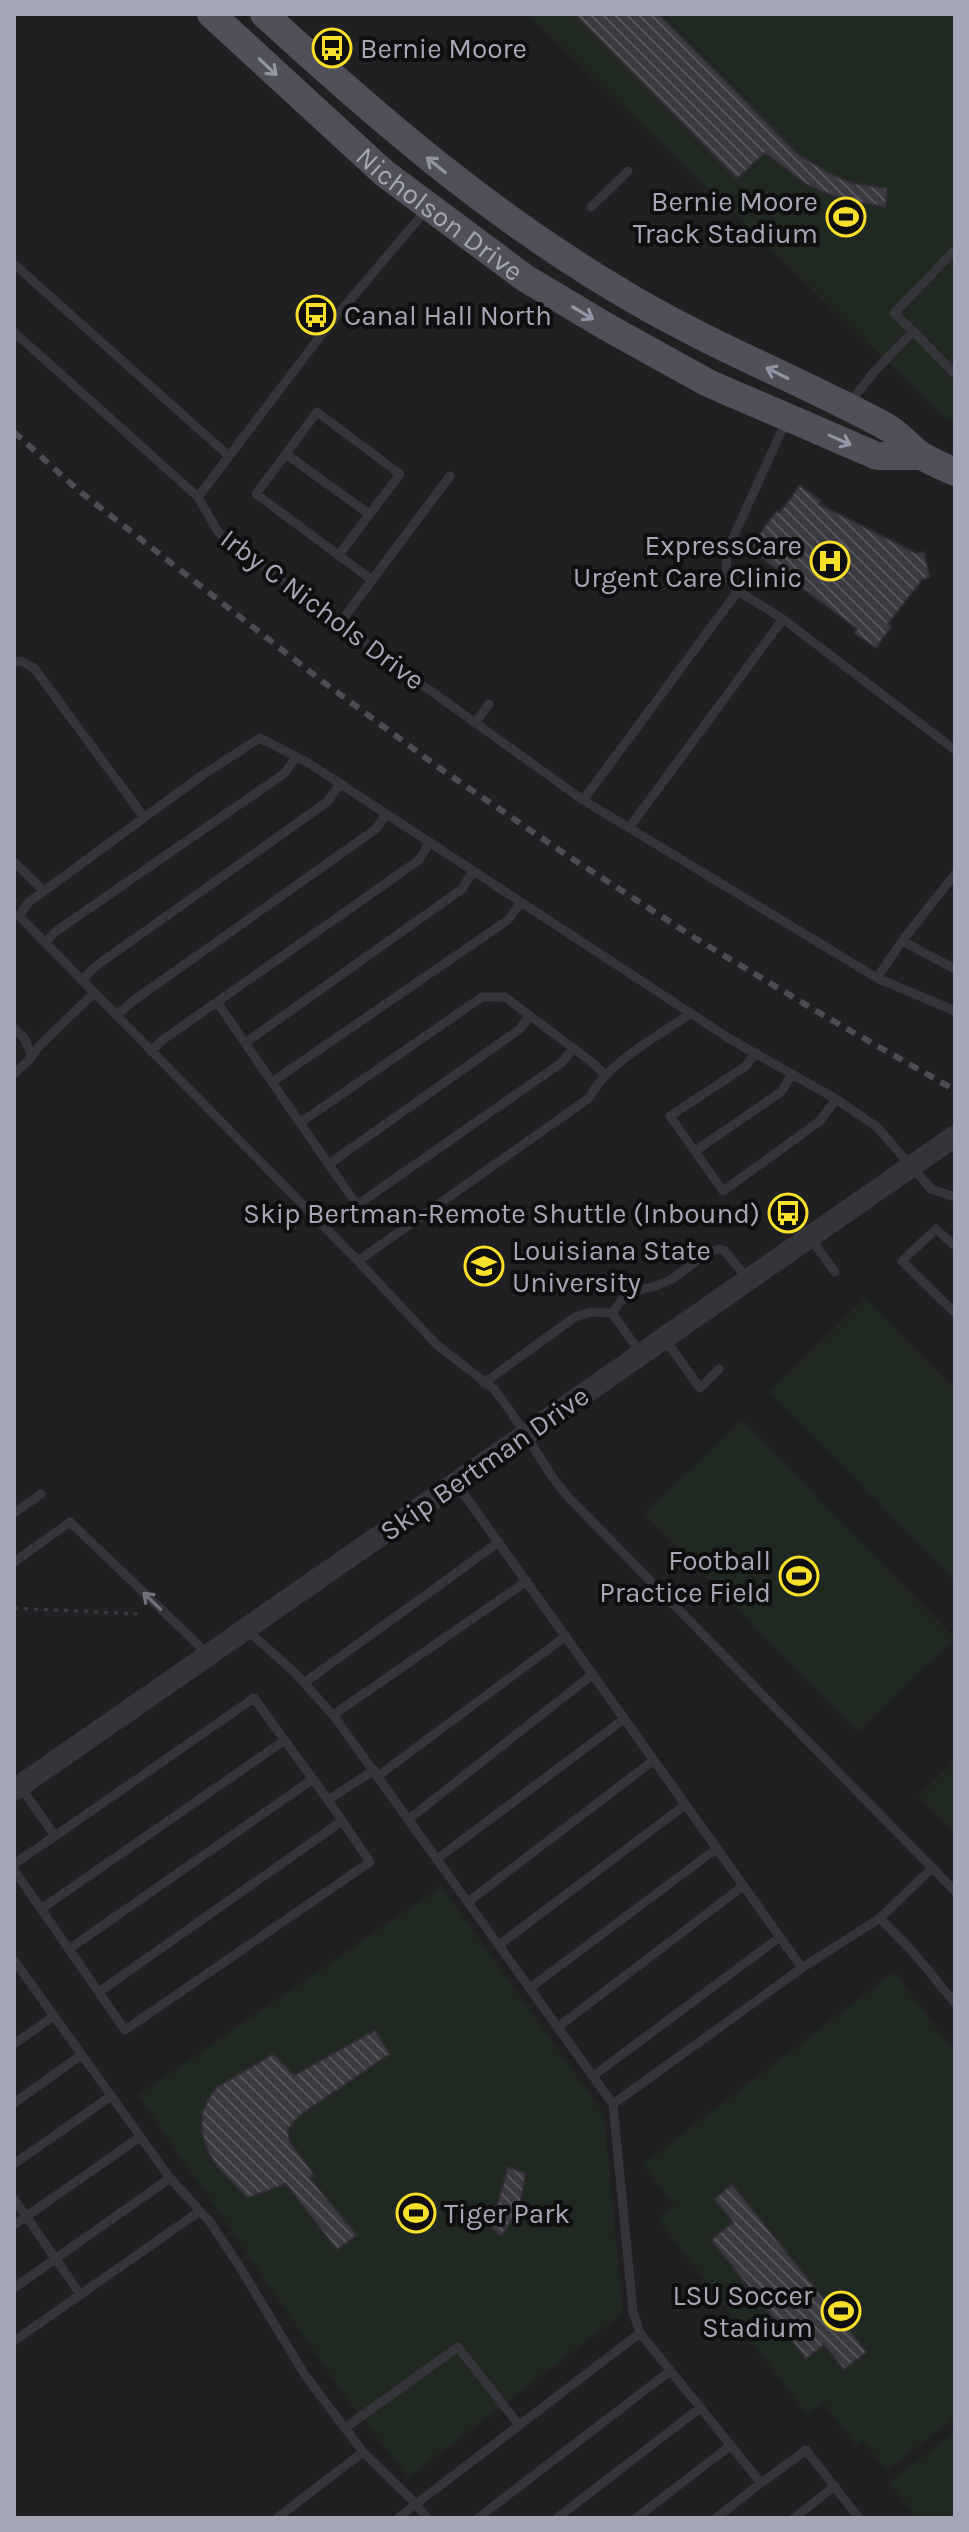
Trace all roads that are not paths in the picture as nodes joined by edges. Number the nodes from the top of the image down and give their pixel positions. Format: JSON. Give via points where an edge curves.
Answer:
{"nodes":[{"id":1,"x":211,"y":14,"type":"edge"},
{"id":2,"x":264,"y":14,"type":"edge"},
{"id":3,"x":628,"y":171,"type":"dead end"},
{"id":4,"x":428,"y":207,"type":"junction"},
{"id":5,"x":591,"y":207,"type":"dead end"},
{"id":6,"x":548,"y":246,"type":"junction"},
{"id":7,"x":955,"y":250,"type":"edge"},
{"id":8,"x":14,"y":264,"type":"edge"},
{"id":9,"x":913,"y":331,"type":"junction"},
{"id":10,"x":14,"y":332,"type":"edge"},
{"id":11,"x":642,"y":346,"type":"junction"},
{"id":12,"x":737,"y":347,"type":"junction"},
{"id":13,"x":955,"y":374,"type":"edge"},
{"id":14,"x":847,"y":407,"type":"junction"},
{"id":15,"x":788,"y":417,"type":"junction"},
{"id":16,"x":286,"y":454,"type":"junction"},
{"id":17,"x":229,"y":456,"type":"junction"},
{"id":18,"x":921,"y":456,"type":"junction"},
{"id":19,"x":955,"y":472,"type":"edge"},
{"id":20,"x":450,"y":476,"type":"dead end"},
{"id":21,"x":198,"y":497,"type":"junction"},
{"id":22,"x":369,"y":514,"type":"junction"},
{"id":23,"x":338,"y":556,"type":"junction"},
{"id":24,"x":372,"y":580,"type":"junction"},
{"id":25,"x":738,"y":591,"type":"junction"},
{"id":26,"x":783,"y":619,"type":"junction"},
{"id":27,"x":340,"y":623,"type":"junction"},
{"id":28,"x":14,"y":662,"type":"edge"},
{"id":29,"x":489,"y":704,"type":"dead end"},
{"id":30,"x":475,"y":723,"type":"junction"},
{"id":31,"x":955,"y":750,"type":"edge"},
{"id":32,"x":296,"y":757,"type":"junction"},
{"id":33,"x":340,"y":784,"type":"junction"},
{"id":34,"x":583,"y":800,"type":"junction"},
{"id":35,"x":386,"y":814,"type":"junction"},
{"id":36,"x":144,"y":817,"type":"junction"},
{"id":37,"x":629,"y":828,"type":"junction"},
{"id":38,"x":430,"y":842,"type":"junction"},
{"id":39,"x":14,"y":862,"type":"edge"},
{"id":40,"x":473,"y":871,"type":"junction"},
{"id":41,"x":955,"y":874,"type":"edge"},
{"id":42,"x":44,"y":891,"type":"junction"},
{"id":43,"x":521,"y":902,"type":"junction"},
{"id":44,"x":16,"y":914,"type":"edge"},
{"id":45,"x":902,"y":941,"type":"junction"},
{"id":46,"x":45,"y":943,"type":"junction"},
{"id":47,"x":953,"y":964,"type":"edge"},
{"id":48,"x":877,"y":978,"type":"junction"},
{"id":49,"x":81,"y":980,"type":"junction"},
{"id":50,"x":94,"y":993,"type":"junction"},
{"id":51,"x":217,"y":1002,"type":"junction"},
{"id":52,"x":955,"y":1011,"type":"edge"},
{"id":53,"x":691,"y":1013,"type":"junction"},
{"id":54,"x":530,"y":1015,"type":"junction"},
{"id":55,"x":116,"y":1016,"type":"junction"},
{"id":56,"x":14,"y":1028,"type":"edge"},
{"id":57,"x":245,"y":1043,"type":"junction"},
{"id":58,"x":574,"y":1048,"type":"junction"},
{"id":59,"x":151,"y":1052,"type":"junction"},
{"id":60,"x":756,"y":1053,"type":"junction"},
{"id":61,"x":32,"y":1057,"type":"junction"},
{"id":62,"x":14,"y":1074,"type":"edge"},
{"id":63,"x":792,"y":1074,"type":"junction"},
{"id":64,"x":606,"y":1075,"type":"junction"},
{"id":65,"x":272,"y":1082,"type":"junction"},
{"id":66,"x":836,"y":1099,"type":"junction"},
{"id":67,"x":300,"y":1123,"type":"junction"},
{"id":68,"x":955,"y":1136,"type":"edge"},
{"id":69,"x":695,"y":1151,"type":"junction"},
{"id":70,"x":329,"y":1164,"type":"junction"},
{"id":71,"x":913,"y":1165,"type":"junction"},
{"id":72,"x":955,"y":1197,"type":"edge"},
{"id":73,"x":810,"y":1237,"type":"junction"},
{"id":74,"x":955,"y":1246,"type":"edge"},
{"id":75,"x":358,"y":1261,"type":"junction"},
{"id":76,"x":835,"y":1272,"type":"dead end"},
{"id":77,"x":748,"y":1280,"type":"junction"},
{"id":78,"x":612,"y":1313,"type":"junction"},
{"id":79,"x":955,"y":1313,"type":"edge"},
{"id":80,"x":664,"y":1338,"type":"junction"},
{"id":81,"x":641,"y":1354,"type":"junction"},
{"id":82,"x":719,"y":1369,"type":"dead end"},
{"id":83,"x":484,"y":1383,"type":"junction"},
{"id":84,"x":525,"y":1435,"type":"junction"},
{"id":85,"x":456,"y":1483,"type":"junction"},
{"id":86,"x":41,"y":1494,"type":"dead end"},
{"id":87,"x":14,"y":1513,"type":"edge"},
{"id":88,"x":499,"y":1542,"type":"junction"},
{"id":89,"x":14,"y":1562,"type":"edge"},
{"id":90,"x":527,"y":1581,"type":"junction"},
{"id":91,"x":246,"y":1629,"type":"junction"},
{"id":92,"x":566,"y":1636,"type":"junction"},
{"id":93,"x":209,"y":1655,"type":"junction"},
{"id":94,"x":593,"y":1674,"type":"junction"},
{"id":95,"x":304,"y":1683,"type":"junction"},
{"id":96,"x":333,"y":1715,"type":"junction"},
{"id":97,"x":624,"y":1719,"type":"junction"},
{"id":98,"x":285,"y":1740,"type":"junction"},
{"id":99,"x":654,"y":1760,"type":"junction"},
{"id":100,"x":376,"y":1773,"type":"junction"},
{"id":101,"x":313,"y":1779,"type":"junction"},
{"id":102,"x":17,"y":1788,"type":"edge"},
{"id":103,"x":328,"y":1800,"type":"junction"},
{"id":104,"x":685,"y":1805,"type":"junction"},
{"id":105,"x":409,"y":1819,"type":"junction"},
{"id":106,"x":342,"y":1821,"type":"junction"},
{"id":107,"x":55,"y":1836,"type":"junction"},
{"id":108,"x":716,"y":1849,"type":"junction"},
{"id":109,"x":437,"y":1859,"type":"junction"},
{"id":110,"x":14,"y":1867,"type":"edge"},
{"id":111,"x":932,"y":1868,"type":"junction"},
{"id":112,"x":743,"y":1886,"type":"junction"},
{"id":113,"x":955,"y":1891,"type":"edge"},
{"id":114,"x":468,"y":1902,"type":"junction"},
{"id":115,"x":41,"y":1909,"type":"junction"},
{"id":116,"x":880,"y":1918,"type":"junction"},
{"id":117,"x":780,"y":1937,"type":"junction"},
{"id":118,"x":499,"y":1945,"type":"junction"},
{"id":119,"x":69,"y":1949,"type":"junction"},
{"id":120,"x":14,"y":1960,"type":"edge"},
{"id":121,"x":802,"y":1968,"type":"junction"},
{"id":122,"x":25,"y":1975,"type":"junction"},
{"id":123,"x":14,"y":1983,"type":"edge"},
{"id":124,"x":530,"y":1988,"type":"junction"},
{"id":125,"x":99,"y":1992,"type":"junction"},
{"id":126,"x":955,"y":2003,"type":"edge"},
{"id":127,"x":54,"y":2016,"type":"junction"},
{"id":128,"x":558,"y":2027,"type":"junction"},
{"id":129,"x":14,"y":2044,"type":"edge"},
{"id":130,"x":81,"y":2055,"type":"junction"},
{"id":131,"x":593,"y":2076,"type":"junction"},
{"id":132,"x":111,"y":2096,"type":"junction"},
{"id":133,"x":14,"y":2103,"type":"edge"},
{"id":134,"x":613,"y":2104,"type":"junction"},
{"id":135,"x":140,"y":2137,"type":"junction"},
{"id":136,"x":14,"y":2164,"type":"edge"},
{"id":137,"x":170,"y":2178,"type":"junction"},
{"id":138,"x":14,"y":2199,"type":"edge"},
{"id":139,"x":200,"y":2211,"type":"junction"},
{"id":140,"x":26,"y":2216,"type":"junction"},
{"id":141,"x":14,"y":2225,"type":"edge"},
{"id":142,"x":56,"y":2259,"type":"junction"},
{"id":143,"x":14,"y":2288,"type":"edge"},
{"id":144,"x":80,"y":2294,"type":"junction"},
{"id":145,"x":640,"y":2333,"type":"junction"},
{"id":146,"x":14,"y":2341,"type":"edge"},
{"id":147,"x":670,"y":2371,"type":"junction"},
{"id":148,"x":700,"y":2408,"type":"junction"},
{"id":149,"x":519,"y":2425,"type":"junction"},
{"id":150,"x":345,"y":2428,"type":"junction"},
{"id":151,"x":730,"y":2446,"type":"junction"},
{"id":152,"x":363,"y":2452,"type":"junction"},
{"id":153,"x":761,"y":2483,"type":"junction"},
{"id":154,"x":835,"y":2486,"type":"junction"},
{"id":155,"x":416,"y":2504,"type":"junction"},
{"id":156,"x":277,"y":2518,"type":"edge"},
{"id":157,"x":398,"y":2518,"type":"edge"},
{"id":158,"x":427,"y":2518,"type":"edge"},
{"id":159,"x":478,"y":2518,"type":"edge"},
{"id":160,"x":557,"y":2518,"type":"edge"},
{"id":161,"x":636,"y":2518,"type":"edge"},
{"id":162,"x":716,"y":2518,"type":"edge"},
{"id":163,"x":794,"y":2518,"type":"edge"},
{"id":164,"x":859,"y":2518,"type":"edge"}],
"edges":[{"from":1,"to":4,"type":"main road","name":"Nicholson Drive","one_way":true},
{"from":6,"to":2,"type":"main road","name":"Nicholson Drive","one_way":true,"via":[[429,160]]},
{"from":3,"to":5,"type":"lane"},
{"from":4,"to":6,"type":"main road","via":[[437,196],[452,194],[497,224]]},
{"from":4,"to":11,"type":"main road","name":"Nicholson Drive","one_way":true,"via":[[525,278]]},
{"from":4,"to":17,"type":"lane"},
{"from":6,"to":12,"type":"main road","name":"Nicholson Drive","via":[[636,301]]},
{"from":7,"to":9,"type":"lane","via":[[894,313]]},
{"from":8,"to":17,"type":"lane"},
{"from":9,"to":13,"type":"lane"},
{"from":9,"to":14,"type":"lane"},
{"from":10,"to":21,"type":"lane","name":"Irby C Nichols Drive"},
{"from":11,"to":12,"type":"main road","via":[[663,343],[711,367],[719,366]]},
{"from":11,"to":15,"type":"main road","name":"Nicholson Drive","via":[[708,383]]},
{"from":14,"to":12,"type":"main road","name":"Nicholson Drive","one_way":true},
{"from":14,"to":18,"type":"main road","name":"Nicholson Drive","via":[[889,428]]},
{"from":15,"to":18,"type":"main road","name":"Nicholson Drive","one_way":true,"via":[[877,456]]},
{"from":15,"to":25,"type":"lane","via":[[726,553],[727,576]]},
{"from":16,"to":22,"type":"lane"},
{"from":16,"to":22,"type":"lane","via":[[317,412],[400,474]]},
{"from":16,"to":23,"type":"lane","via":[[256,494]]},
{"from":17,"to":21,"type":"lane"},
{"from":18,"to":19,"type":"main road","name":"Nicholson Drive"},
{"from":20,"to":24,"type":"lane"},
{"from":21,"to":27,"type":"lane","name":"Irby C Nichols Drive","via":[[218,532]]},
{"from":22,"to":23,"type":"lane"},
{"from":23,"to":24,"type":"lane"},
{"from":24,"to":27,"type":"lane"},
{"from":25,"to":26,"type":"lane"},
{"from":25,"to":34,"type":"lane"},
{"from":26,"to":31,"type":"lane"},
{"from":26,"to":37,"type":"lane"},
{"from":27,"to":30,"type":"lane","name":"Irby C Nichols Drive"},
{"from":28,"to":36,"type":"lane","via":[[34,668]]},
{"from":29,"to":30,"type":"lane"},
{"from":30,"to":34,"type":"lane","name":"Irby C Nichols Drive"},
{"from":32,"to":33,"type":"lane"},
{"from":32,"to":36,"type":"lane","via":[[260,738]]},
{"from":32,"to":46,"type":"lane","via":[[285,773]]},
{"from":33,"to":35,"type":"lane"},
{"from":33,"to":49,"type":"lane","via":[[327,802]]},
{"from":34,"to":37,"type":"lane","name":"Irby C Nichols Drive"},
{"from":35,"to":38,"type":"lane"},
{"from":35,"to":55,"type":"lane","via":[[376,829]]},
{"from":36,"to":42,"type":"lane"},
{"from":37,"to":48,"type":"lane","name":"Irby C Nichols Drive"},
{"from":38,"to":40,"type":"lane"},
{"from":38,"to":51,"type":"lane","via":[[419,860]]},
{"from":39,"to":42,"type":"lane"},
{"from":40,"to":43,"type":"lane"},
{"from":40,"to":57,"type":"lane","via":[[462,889]]},
{"from":41,"to":45,"type":"lane"},
{"from":42,"to":44,"type":"lane"},
{"from":43,"to":53,"type":"lane"},
{"from":43,"to":65,"type":"lane","via":[[508,920]]},
{"from":44,"to":46,"type":"lane"},
{"from":45,"to":47,"type":"lane"},
{"from":45,"to":48,"type":"lane"},
{"from":46,"to":49,"type":"lane"},
{"from":48,"to":52,"type":"lane","name":"Irby C Nichols Drive"},
{"from":49,"to":50,"type":"lane"},
{"from":50,"to":55,"type":"lane"},
{"from":50,"to":61,"type":"lane"},
{"from":51,"to":57,"type":"lane"},
{"from":51,"to":59,"type":"lane"},
{"from":53,"to":60,"type":"lane"},
{"from":53,"to":64,"type":"lane"},
{"from":54,"to":58,"type":"lane"},
{"from":54,"to":67,"type":"lane","via":[[505,997],[482,997]]},
{"from":54,"to":70,"type":"lane","via":[[520,1029]]},
{"from":55,"to":59,"type":"lane"},
{"from":56,"to":61,"type":"lane"},
{"from":57,"to":65,"type":"lane"},
{"from":58,"to":64,"type":"lane"},
{"from":58,"to":70,"type":"lane","via":[[561,1063],[357,1205]]},
{"from":59,"to":75,"type":"lane"},
{"from":60,"to":63,"type":"lane"},
{"from":60,"to":69,"type":"lane","via":[[746,1066],[670,1116]]},
{"from":61,"to":62,"type":"lane"},
{"from":63,"to":66,"type":"lane"},
{"from":63,"to":69,"type":"lane","via":[[781,1092]]},
{"from":64,"to":75,"type":"lane","via":[[589,1098]]},
{"from":65,"to":67,"type":"lane"},
{"from":66,"to":69,"type":"lane","via":[[820,1121],[723,1191]]},
{"from":66,"to":71,"type":"lane","via":[[877,1127]]},
{"from":67,"to":70,"type":"lane"},
{"from":68,"to":71,"type":"street","name":"Skip Bertman Drive"},
{"from":71,"to":72,"type":"lane","via":[[931,1189]]},
{"from":71,"to":73,"type":"street","name":"Skip Bertman Drive"},
{"from":73,"to":76,"type":"lane"},
{"from":73,"to":77,"type":"street","name":"Skip Bertman Drive"},
{"from":74,"to":79,"type":"lane","via":[[936,1229],[902,1261]]},
{"from":75,"to":83,"type":"lane","via":[[437,1345]]},
{"from":77,"to":78,"type":"lane","via":[[719,1249],[672,1279],[627,1293]]},
{"from":77,"to":80,"type":"street","name":"Skip Bertman Drive"},
{"from":78,"to":81,"type":"lane"},
{"from":78,"to":83,"type":"lane","via":[[575,1317]]},
{"from":80,"to":81,"type":"street","name":"Skip Bertman Drive"},
{"from":80,"to":82,"type":"lane","via":[[700,1388]]},
{"from":81,"to":84,"type":"street","name":"Skip Bertman Drive"},
{"from":83,"to":84,"type":"lane","via":[[494,1389]]},
{"from":84,"to":85,"type":"street","name":"Skip Bertman Drive"},
{"from":84,"to":111,"type":"lane","via":[[570,1499]]},
{"from":85,"to":88,"type":"lane"},
{"from":85,"to":91,"type":"street","name":"Skip Bertman Drive"},
{"from":86,"to":87,"type":"lane"},
{"from":88,"to":90,"type":"lane"},
{"from":88,"to":95,"type":"lane"},
{"from":93,"to":89,"type":"lane","one_way":true,"via":[[70,1522]]},
{"from":90,"to":92,"type":"lane"},
{"from":90,"to":96,"type":"lane"},
{"from":91,"to":93,"type":"street","name":"Skip Bertman Drive"},
{"from":91,"to":95,"type":"lane"},
{"from":92,"to":94,"type":"lane"},
{"from":92,"to":100,"type":"lane"},
{"from":93,"to":102,"type":"street","name":"Skip Bertman Drive"},
{"from":94,"to":97,"type":"lane"},
{"from":94,"to":105,"type":"lane"},
{"from":95,"to":96,"type":"lane"},
{"from":96,"to":100,"type":"lane"},
{"from":97,"to":99,"type":"lane"},
{"from":97,"to":109,"type":"lane"},
{"from":98,"to":101,"type":"lane"},
{"from":98,"to":107,"type":"lane","via":[[254,1698]]},
{"from":98,"to":115,"type":"lane"},
{"from":99,"to":104,"type":"lane"},
{"from":99,"to":114,"type":"lane"},
{"from":100,"to":103,"type":"lane"},
{"from":100,"to":105,"type":"lane"},
{"from":101,"to":103,"type":"lane"},
{"from":101,"to":119,"type":"lane"},
{"from":102,"to":107,"type":"lane"},
{"from":103,"to":106,"type":"lane"},
{"from":104,"to":108,"type":"lane"},
{"from":104,"to":118,"type":"lane"},
{"from":105,"to":109,"type":"lane"},
{"from":106,"to":125,"type":"lane"},
{"from":106,"to":125,"type":"lane","via":[[370,1862],[125,2030]]},
{"from":107,"to":110,"type":"lane"},
{"from":108,"to":112,"type":"lane"},
{"from":108,"to":124,"type":"lane"},
{"from":109,"to":114,"type":"lane"},
{"from":110,"to":115,"type":"lane"},
{"from":111,"to":113,"type":"lane"},
{"from":111,"to":116,"type":"lane"},
{"from":112,"to":117,"type":"lane"},
{"from":112,"to":128,"type":"lane"},
{"from":114,"to":118,"type":"lane"},
{"from":115,"to":119,"type":"lane"},
{"from":116,"to":121,"type":"lane"},
{"from":116,"to":126,"type":"lane"},
{"from":117,"to":121,"type":"lane"},
{"from":117,"to":131,"type":"lane"},
{"from":118,"to":124,"type":"lane"},
{"from":119,"to":125,"type":"lane"},
{"from":120,"to":122,"type":"lane"},
{"from":121,"to":134,"type":"lane"},
{"from":122,"to":123,"type":"lane"},
{"from":122,"to":127,"type":"lane"},
{"from":124,"to":128,"type":"lane"},
{"from":127,"to":129,"type":"lane"},
{"from":127,"to":130,"type":"lane"},
{"from":128,"to":131,"type":"lane"},
{"from":130,"to":132,"type":"lane"},
{"from":130,"to":133,"type":"lane"},
{"from":131,"to":134,"type":"lane"},
{"from":132,"to":135,"type":"lane"},
{"from":132,"to":136,"type":"lane"},
{"from":134,"to":145,"type":"lane","via":[[633,2312]]},
{"from":135,"to":137,"type":"lane"},
{"from":135,"to":140,"type":"lane"},
{"from":137,"to":139,"type":"lane"},
{"from":137,"to":142,"type":"lane"},
{"from":138,"to":140,"type":"lane"},
{"from":139,"to":144,"type":"lane"},
{"from":139,"to":150,"type":"lane"},
{"from":140,"to":141,"type":"lane"},
{"from":140,"to":142,"type":"lane"},
{"from":142,"to":143,"type":"lane"},
{"from":142,"to":144,"type":"lane"},
{"from":144,"to":146,"type":"lane"},
{"from":145,"to":147,"type":"lane"},
{"from":145,"to":149,"type":"lane"},
{"from":147,"to":148,"type":"lane"},
{"from":147,"to":159,"type":"lane"},
{"from":148,"to":151,"type":"lane"},
{"from":148,"to":160,"type":"lane"},
{"from":149,"to":150,"type":"lane","via":[[458,2347]]},
{"from":149,"to":155,"type":"lane"},
{"from":150,"to":152,"type":"lane"},
{"from":151,"to":153,"type":"lane"},
{"from":151,"to":161,"type":"lane"},
{"from":152,"to":155,"type":"lane"},
{"from":152,"to":156,"type":"lane"},
{"from":153,"to":154,"type":"lane","via":[[806,2450]]},
{"from":153,"to":162,"type":"lane"},
{"from":154,"to":163,"type":"lane"},
{"from":154,"to":164,"type":"lane"},
{"from":155,"to":157,"type":"lane"},
{"from":155,"to":158,"type":"lane"}]}
